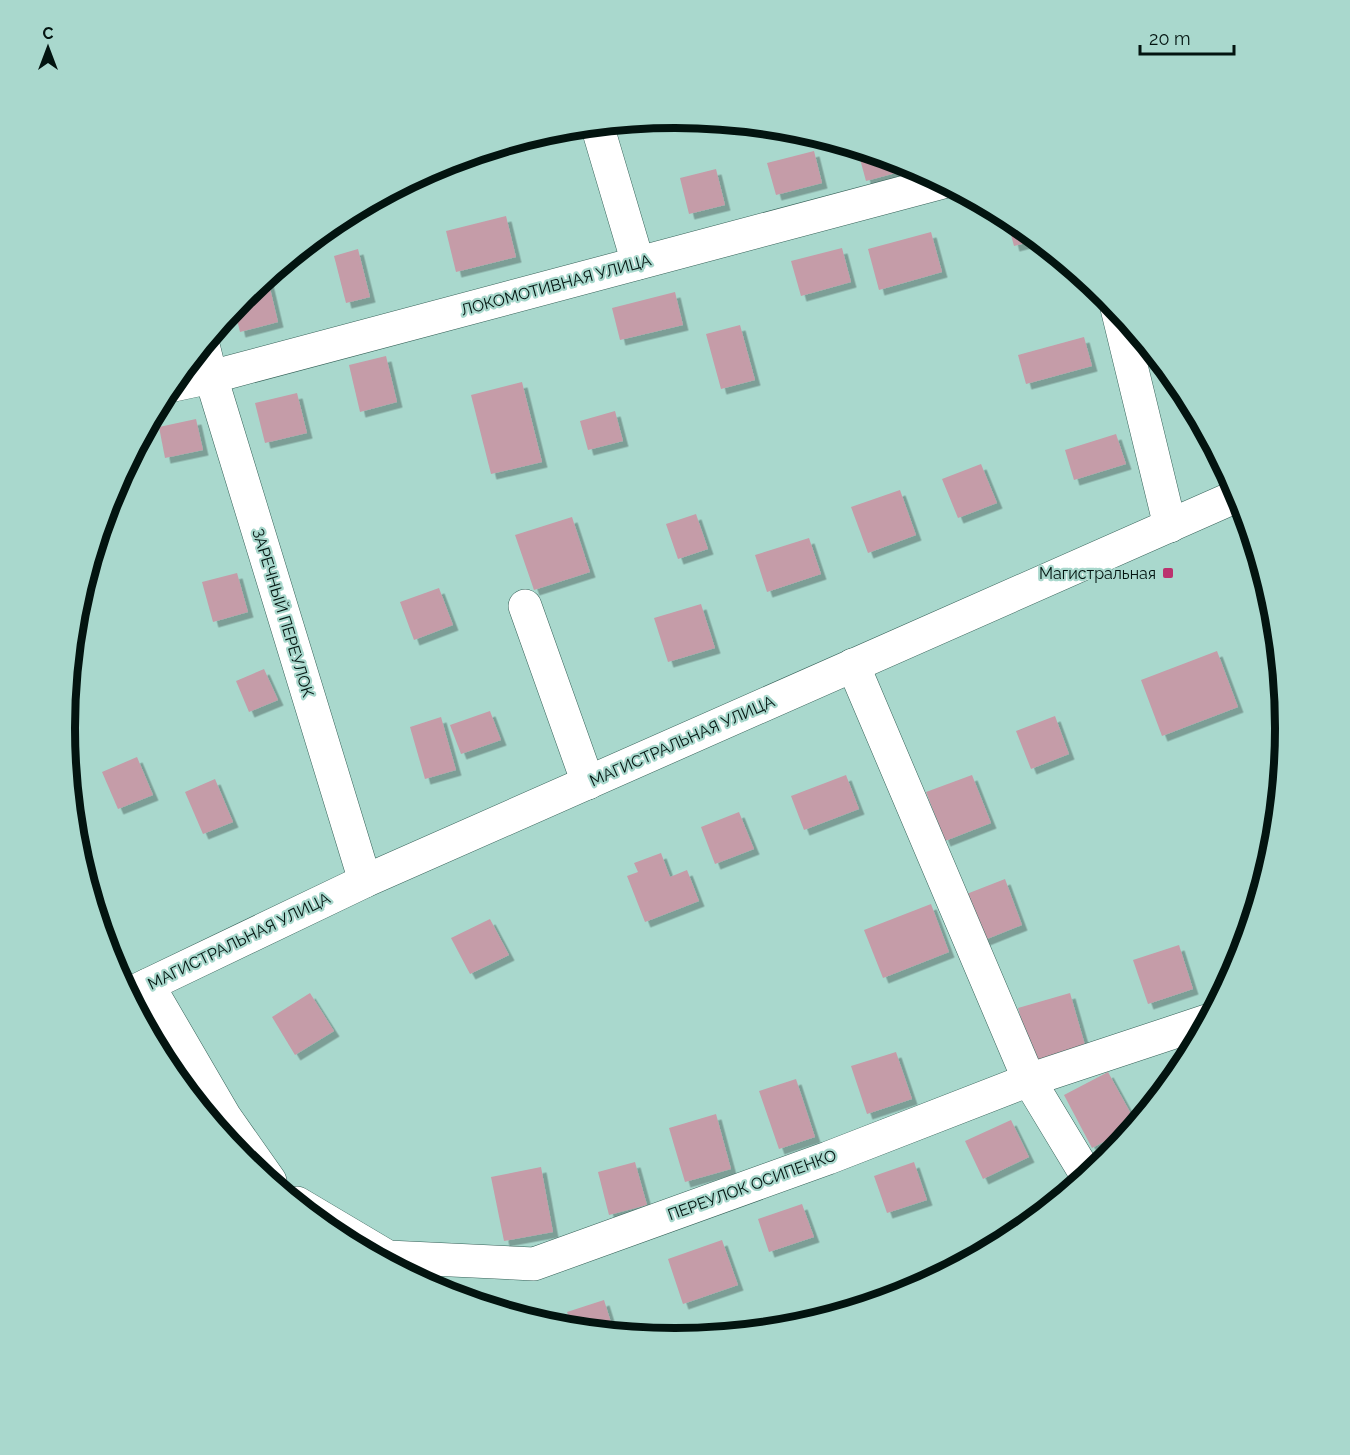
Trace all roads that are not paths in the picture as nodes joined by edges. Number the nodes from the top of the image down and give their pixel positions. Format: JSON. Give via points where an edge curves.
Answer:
{"nodes":[{"id":1,"x":599,"y":133,"type":"edge"},
{"id":2,"x":931,"y":185,"type":"edge"},
{"id":3,"x":638,"y":263,"type":"junction"},
{"id":4,"x":1122,"y":327,"type":"edge"},
{"id":5,"x":205,"y":354,"type":"edge"},
{"id":6,"x":211,"y":377,"type":"junction"},
{"id":7,"x":184,"y":383,"type":"edge"},
{"id":8,"x":1229,"y":499,"type":"edge"},
{"id":9,"x":1170,"y":526,"type":"junction"},
{"id":10,"x":525,"y":606,"type":"dead end"},
{"id":11,"x":853,"y":665,"type":"junction"},
{"id":12,"x":588,"y":783,"type":"junction"},
{"id":13,"x":365,"y":881,"type":"junction"},
{"id":14,"x":138,"y":989,"type":"edge"},
{"id":15,"x":1197,"y":1024,"type":"edge"},
{"id":16,"x":1029,"y":1080,"type":"junction"},
{"id":17,"x":245,"y":1146,"type":"edge"},
{"id":18,"x":1082,"y":1168,"type":"edge"},
{"id":19,"x":394,"y":1257,"type":"edge"}],
"edges":[{"from":1,"to":3,"type":"street"},
{"from":2,"to":3,"type":"street","name":"ЛОКОМОТИВНАЯ УЛИЦА"},
{"from":3,"to":6,"type":"street","name":"ЛОКОМОТИВНАЯ УЛИЦА"},
{"from":4,"to":9,"type":"street"},
{"from":5,"to":6,"type":"street","name":"ЗАРЕЧНЫЙ ПЕРЕУЛОК"},
{"from":6,"to":7,"type":"street","name":"ЛОКОМОТИВНАЯ УЛИЦА"},
{"from":6,"to":13,"type":"street","name":"ЗАРЕЧНЫЙ ПЕРЕУЛОК"},
{"from":8,"to":9,"type":"street","name":"МАГИСТРАЛЬНАЯ УЛИЦА"},
{"from":9,"to":11,"type":"street","name":"МАГИСТРАЛЬНАЯ УЛИЦА"},
{"from":10,"to":12,"type":"street"},
{"from":11,"to":12,"type":"street","name":"МАГИСТРАЛЬНАЯ УЛИЦА"},
{"from":11,"to":16,"type":"street"},
{"from":12,"to":13,"type":"street","name":"МАГИСТРАЛЬНАЯ УЛИЦА"},
{"from":13,"to":14,"type":"street","name":"МАГИСТРАЛЬНАЯ УЛИЦА"},
{"from":14,"to":17,"type":"street"},
{"from":15,"to":16,"type":"street","name":"ПЕРЕУЛОК ОСИПЕНКО"},
{"from":16,"to":18,"type":"street"},
{"from":16,"to":19,"type":"street","name":"ПЕРЕУЛОК ОСИПЕНКО","via":[[828,1158],[534,1264]]}]}
